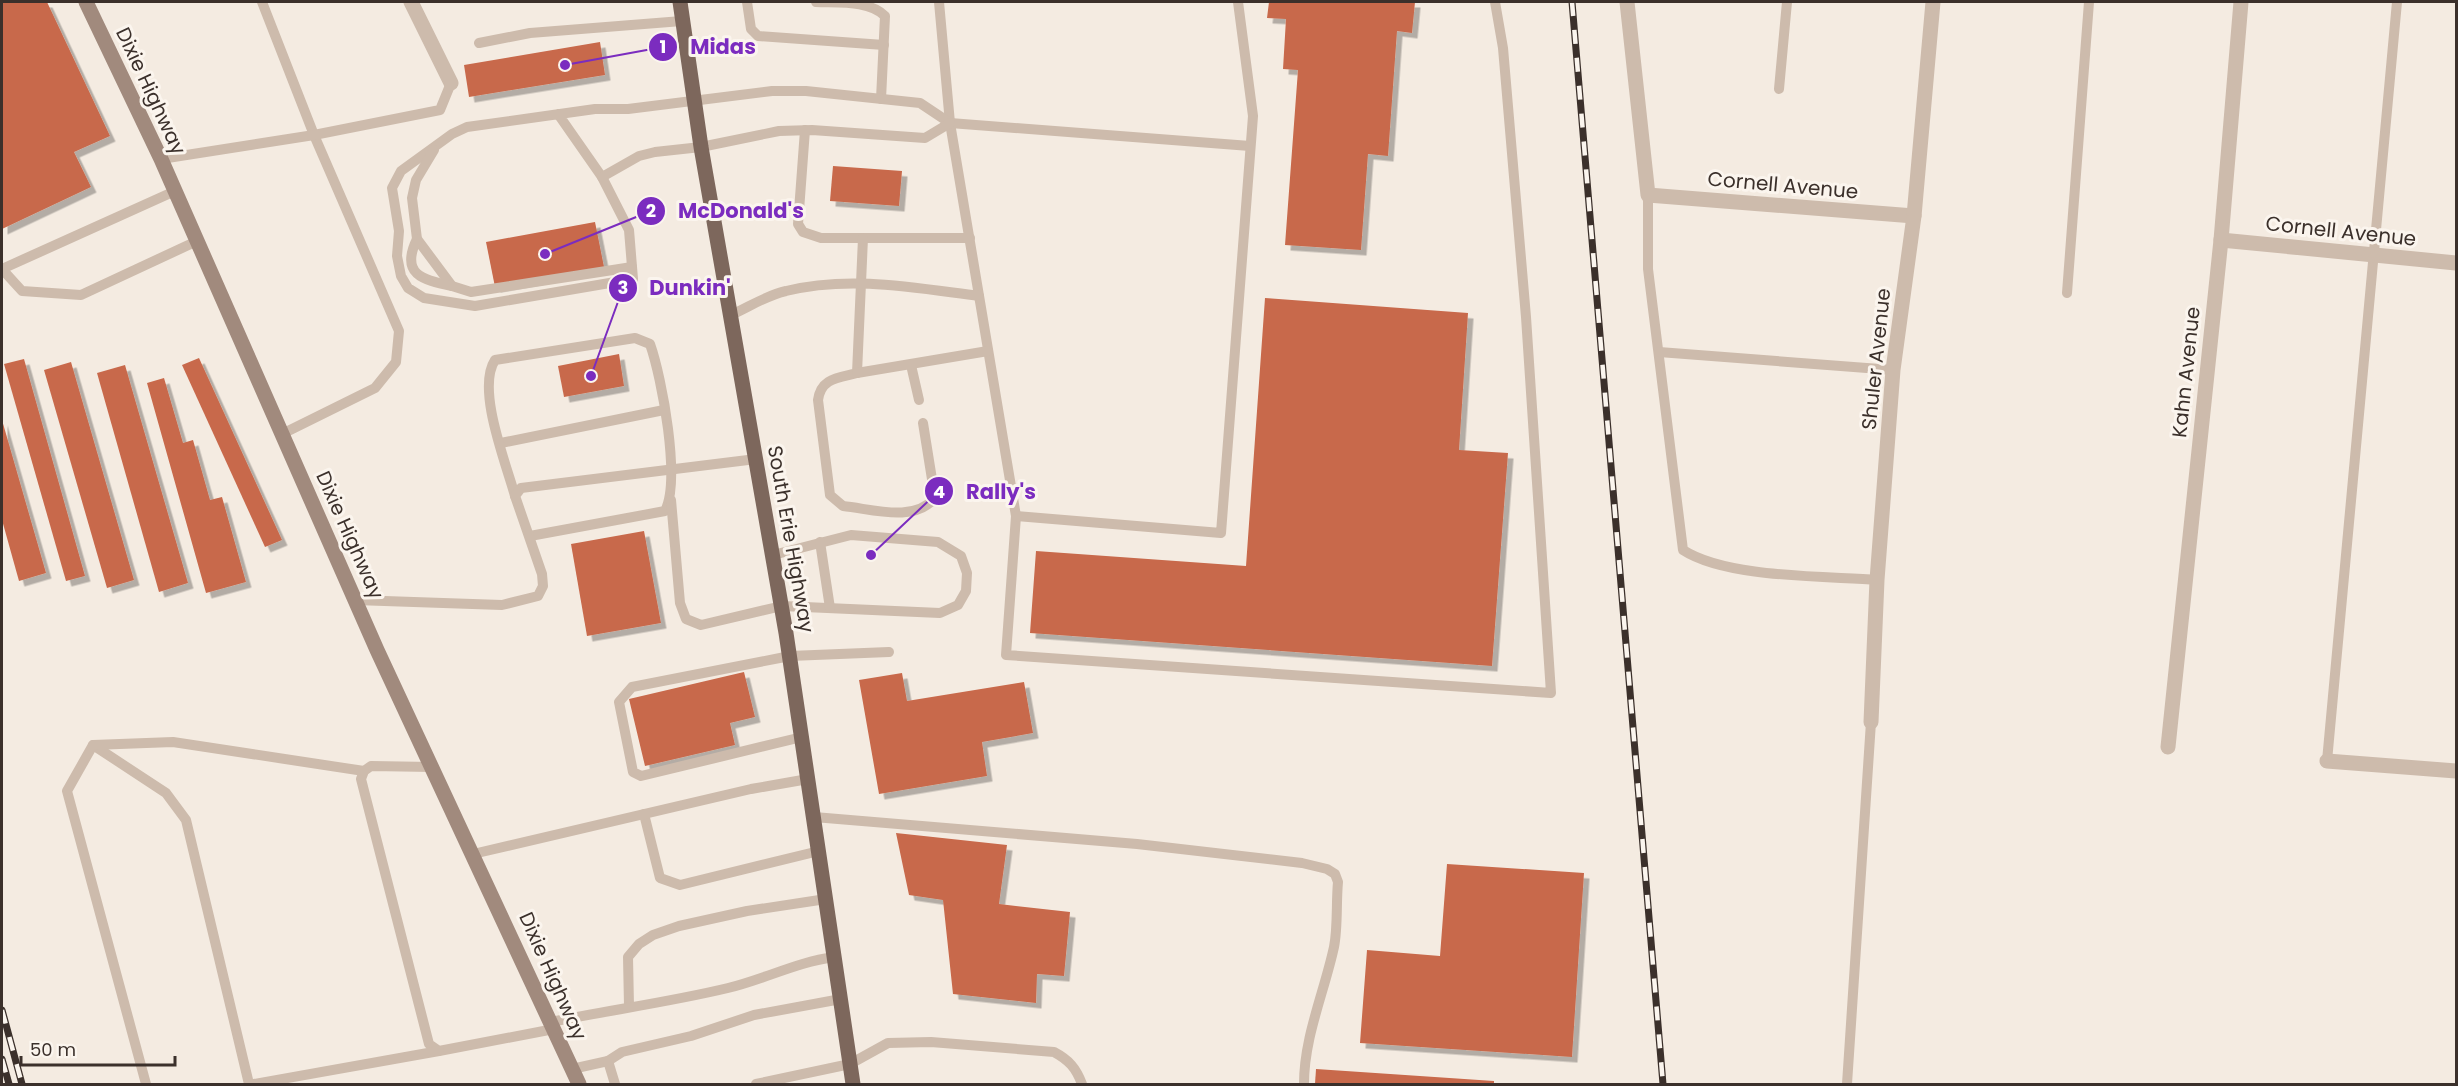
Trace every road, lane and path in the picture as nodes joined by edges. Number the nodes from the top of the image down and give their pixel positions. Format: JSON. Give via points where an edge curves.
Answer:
{"nodes":[{"id":1,"x":86,"y":2,"type":"edge"},
{"id":2,"x":262,"y":2,"type":"edge"},
{"id":3,"x":411,"y":2,"type":"edge"},
{"id":4,"x":680,"y":2,"type":"edge"},
{"id":5,"x":747,"y":2,"type":"edge"},
{"id":6,"x":816,"y":2,"type":"edge"},
{"id":7,"x":939,"y":2,"type":"edge"},
{"id":8,"x":1238,"y":2,"type":"edge"},
{"id":9,"x":1495,"y":2,"type":"edge"},
{"id":10,"x":1627,"y":2,"type":"edge"},
{"id":11,"x":1787,"y":2,"type":"edge"},
{"id":12,"x":1934,"y":2,"type":"edge"},
{"id":13,"x":2089,"y":2,"type":"edge"},
{"id":14,"x":2241,"y":2,"type":"edge"},
{"id":15,"x":2397,"y":2,"type":"edge"},
{"id":16,"x":682,"y":21,"type":"junction"},
{"id":17,"x":479,"y":43,"type":"dead end"},
{"id":18,"x":884,"y":45,"type":"junction"},
{"id":19,"x":451,"y":83,"type":"joint"},
{"id":20,"x":1779,"y":89,"type":"dead end"},
{"id":21,"x":881,"y":99,"type":"junction"},
{"id":22,"x":694,"y":102,"type":"junction"},
{"id":23,"x":558,"y":114,"type":"junction"},
{"id":24,"x":950,"y":123,"type":"junction"},
{"id":25,"x":805,"y":130,"type":"junction"},
{"id":26,"x":314,"y":135,"type":"junction"},
{"id":27,"x":1250,"y":146,"type":"junction"},
{"id":28,"x":436,"y":147,"type":"junction"},
{"id":29,"x":701,"y":147,"type":"junction"},
{"id":30,"x":161,"y":159,"type":"junction"},
{"id":31,"x":602,"y":177,"type":"junction"},
{"id":32,"x":175,"y":191,"type":"junction"},
{"id":33,"x":1648,"y":195,"type":"junction"},
{"id":34,"x":1914,"y":216,"type":"junction"},
{"id":35,"x":863,"y":238,"type":"junction"},
{"id":36,"x":970,"y":238,"type":"junction"},
{"id":37,"x":417,"y":239,"type":"junction"},
{"id":38,"x":2221,"y":240,"type":"junction"},
{"id":39,"x":197,"y":241,"type":"junction"},
{"id":40,"x":2374,"y":255,"type":"junction"},
{"id":41,"x":2457,"y":263,"type":"edge"},
{"id":42,"x":632,"y":267,"type":"junction"},
{"id":43,"x":2,"y":269,"type":"edge"},
{"id":44,"x":862,"y":283,"type":"junction"},
{"id":45,"x":452,"y":286,"type":"junction"},
{"id":46,"x":2067,"y":293,"type":"dead end"},
{"id":47,"x":979,"y":296,"type":"junction"},
{"id":48,"x":731,"y":315,"type":"junction"},
{"id":49,"x":988,"y":351,"type":"junction"},
{"id":50,"x":1659,"y":352,"type":"junction"},
{"id":51,"x":911,"y":365,"type":"junction"},
{"id":52,"x":1893,"y":370,"type":"junction"},
{"id":53,"x":857,"y":373,"type":"junction"},
{"id":54,"x":919,"y":400,"type":"dead end"},
{"id":55,"x":664,"y":410,"type":"junction"},
{"id":56,"x":923,"y":423,"type":"dead end"},
{"id":57,"x":282,"y":434,"type":"junction"},
{"id":58,"x":501,"y":443,"type":"junction"},
{"id":59,"x":756,"y":459,"type":"junction"},
{"id":60,"x":672,"y":470,"type":"junction"},
{"id":61,"x":515,"y":496,"type":"junction"},
{"id":62,"x":671,"y":500,"type":"junction"},
{"id":63,"x":1016,"y":516,"type":"junction"},
{"id":64,"x":530,"y":536,"type":"junction"},
{"id":65,"x":820,"y":542,"type":"junction"},
{"id":66,"x":773,"y":555,"type":"junction"},
{"id":67,"x":1877,"y":580,"type":"junction"},
{"id":68,"x":355,"y":600,"type":"junction"},
{"id":69,"x":782,"y":606,"type":"junction"},
{"id":70,"x":830,"y":609,"type":"junction"},
{"id":71,"x":889,"y":652,"type":"dead end"},
{"id":72,"x":790,"y":656,"type":"junction"},
{"id":73,"x":1870,"y":722,"type":"joint"},
{"id":74,"x":802,"y":736,"type":"junction"},
{"id":75,"x":93,"y":745,"type":"junction"},
{"id":76,"x":2168,"y":747,"type":"dead end"},
{"id":77,"x":2327,"y":761,"type":"joint"},
{"id":78,"x":432,"y":767,"type":"junction"},
{"id":79,"x":364,"y":771,"type":"junction"},
{"id":80,"x":2457,"y":771,"type":"edge"},
{"id":81,"x":808,"y":780,"type":"junction"},
{"id":82,"x":644,"y":814,"type":"junction"},
{"id":83,"x":814,"y":817,"type":"junction"},
{"id":84,"x":819,"y":851,"type":"junction"},
{"id":85,"x":473,"y":854,"type":"junction"},
{"id":86,"x":826,"y":899,"type":"junction"},
{"id":87,"x":834,"y":957,"type":"junction"},
{"id":88,"x":841,"y":999,"type":"junction"},
{"id":89,"x":629,"y":1006,"type":"junction"},
{"id":90,"x":553,"y":1026,"type":"junction"},
{"id":91,"x":439,"y":1051,"type":"junction"},
{"id":92,"x":608,"y":1061,"type":"junction"},
{"id":93,"x":850,"y":1064,"type":"junction"},
{"id":94,"x":572,"y":1069,"type":"junction"},
{"id":95,"x":146,"y":1084,"type":"edge"},
{"id":96,"x":249,"y":1084,"type":"edge"},
{"id":97,"x":254,"y":1084,"type":"edge"},
{"id":98,"x":579,"y":1084,"type":"edge"},
{"id":99,"x":615,"y":1084,"type":"edge"},
{"id":100,"x":756,"y":1084,"type":"edge"},
{"id":101,"x":853,"y":1084,"type":"edge"},
{"id":102,"x":1082,"y":1084,"type":"edge"},
{"id":103,"x":1304,"y":1084,"type":"edge"},
{"id":104,"x":1847,"y":1084,"type":"edge"}],
"edges":[{"from":1,"to":30,"type":"street","name":"Dixie Highway"},
{"from":2,"to":26,"type":"lane"},
{"from":3,"to":19,"type":"street"},
{"from":4,"to":16,"type":"main road","name":"South Erie Highway"},
{"from":5,"to":18,"type":"lane","via":[[751,29],[758,36]]},
{"from":6,"to":18,"type":"lane","via":[[878,8],[885,16]]},
{"from":7,"to":24,"type":"lane"},
{"from":8,"to":27,"type":"lane","via":[[1253,116]]},
{"from":9,"to":63,"type":"lane","via":[[1503,48],[1525,305],[1551,693],[1006,655]]},
{"from":10,"to":33,"type":"street"},
{"from":11,"to":20,"type":"lane"},
{"from":12,"to":34,"type":"street","name":"Shuler Avenue"},
{"from":13,"to":46,"type":"lane"},
{"from":14,"to":38,"type":"street","name":"Kahn Avenue"},
{"from":15,"to":40,"type":"lane"},
{"from":16,"to":17,"type":"lane","via":[[530,33]]},
{"from":16,"to":22,"type":"main road","name":"South Erie Highway"},
{"from":18,"to":21,"type":"lane"},
{"from":19,"to":26,"type":"lane","via":[[440,110]]},
{"from":21,"to":22,"type":"lane","via":[[795,91]]},
{"from":21,"to":24,"type":"lane","via":[[920,103]]},
{"from":22,"to":23,"type":"lane"},
{"from":22,"to":29,"type":"main road","name":"South Erie Highway"},
{"from":23,"to":28,"type":"lane","via":[[467,127]]},
{"from":23,"to":31,"type":"lane"},
{"from":24,"to":25,"type":"lane","via":[[925,138]]},
{"from":24,"to":27,"type":"lane"},
{"from":24,"to":36,"type":"lane"},
{"from":25,"to":29,"type":"lane","via":[[779,131]]},
{"from":25,"to":35,"type":"lane","via":[[798,224],[803,232],[821,238]]},
{"from":26,"to":30,"type":"lane"},
{"from":26,"to":57,"type":"lane","via":[[399,331],[396,362],[375,388]]},
{"from":27,"to":63,"type":"lane","via":[[1221,533]]},
{"from":28,"to":37,"type":"lane","via":[[416,180],[412,198]]},
{"from":28,"to":42,"type":"lane","via":[[401,171],[392,188],[401,276],[408,288],[424,298],[475,306],[633,279]]},
{"from":29,"to":31,"type":"lane","via":[[639,156]]},
{"from":29,"to":48,"type":"main road","name":"South Erie Highway"},
{"from":30,"to":32,"type":"street","name":"Dixie Highway"},
{"from":31,"to":42,"type":"lane","via":[[629,230]]},
{"from":32,"to":39,"type":"street","name":"Dixie Highway"},
{"from":32,"to":43,"type":"lane"},
{"from":33,"to":34,"type":"street","name":"Cornell Avenue"},
{"from":33,"to":50,"type":"lane","via":[[1648,269]]},
{"from":34,"to":52,"type":"street","name":"Shuler Avenue"},
{"from":35,"to":36,"type":"lane"},
{"from":35,"to":44,"type":"lane"},
{"from":36,"to":47,"type":"lane"},
{"from":37,"to":45,"type":"lane"},
{"from":37,"to":45,"type":"lane","via":[[410,252],[416,273],[426,281]]},
{"from":38,"to":40,"type":"street","name":"Cornell Avenue"},
{"from":38,"to":76,"type":"street","name":"Kahn Avenue"},
{"from":39,"to":43,"type":"lane","via":[[81,295],[22,291]]},
{"from":39,"to":57,"type":"street","name":"Dixie Highway"},
{"from":40,"to":41,"type":"street","name":"Cornell Avenue"},
{"from":40,"to":77,"type":"lane"},
{"from":42,"to":45,"type":"lane","via":[[471,292]]},
{"from":44,"to":47,"type":"lane"},
{"from":44,"to":48,"type":"lane","via":[[784,291]]},
{"from":44,"to":53,"type":"lane"},
{"from":47,"to":49,"type":"lane"},
{"from":48,"to":59,"type":"main road","name":"South Erie Highway"},
{"from":49,"to":51,"type":"lane"},
{"from":49,"to":63,"type":"lane"},
{"from":50,"to":52,"type":"lane"},
{"from":50,"to":67,"type":"lane","via":[[1683,550],[1699,560],[1730,568]]},
{"from":51,"to":53,"type":"lane"},
{"from":51,"to":54,"type":"lane"},
{"from":52,"to":67,"type":"street","name":"Shuler Avenue"},
{"from":53,"to":56,"type":"lane","via":[[827,380],[818,400],[830,495],[843,506],[909,513],[926,508],[935,498]]},
{"from":55,"to":58,"type":"lane"},
{"from":55,"to":58,"type":"lane","via":[[650,344],[635,338],[495,360],[489,370],[490,403]]},
{"from":55,"to":60,"type":"lane"},
{"from":57,"to":68,"type":"street","name":"Dixie Highway"},
{"from":58,"to":61,"type":"lane"},
{"from":59,"to":60,"type":"lane"},
{"from":59,"to":66,"type":"main road","name":"South Erie Highway"},
{"from":60,"to":61,"type":"lane","via":[[520,488]]},
{"from":60,"to":62,"type":"lane"},
{"from":61,"to":64,"type":"lane"},
{"from":62,"to":64,"type":"lane","via":[[665,511]]},
{"from":62,"to":69,"type":"lane","via":[[680,603],[686,619],[701,625]]},
{"from":64,"to":68,"type":"lane","via":[[543,586],[538,597],[502,605]]},
{"from":65,"to":66,"type":"lane"},
{"from":65,"to":70,"type":"lane"},
{"from":65,"to":70,"type":"lane","via":[[851,535],[938,542],[960,556],[967,573],[966,591],[958,605],[940,613]]},
{"from":66,"to":69,"type":"main road","name":"South Erie Highway"},
{"from":67,"to":73,"type":"street","name":"Shuler Avenue"},
{"from":68,"to":78,"type":"street","name":"Dixie Highway"},
{"from":69,"to":70,"type":"lane"},
{"from":69,"to":72,"type":"main road","name":"South Erie Highway"},
{"from":71,"to":72,"type":"lane"},
{"from":72,"to":74,"type":"main road","name":"South Erie Highway"},
{"from":72,"to":74,"type":"lane","via":[[632,687],[619,702],[633,772],[641,776]]},
{"from":73,"to":104,"type":"lane"},
{"from":74,"to":81,"type":"main road","name":"South Erie Highway"},
{"from":75,"to":79,"type":"lane","via":[[173,742]]},
{"from":75,"to":95,"type":"lane","via":[[67,791]]},
{"from":75,"to":96,"type":"lane","via":[[166,793],[186,820]]},
{"from":77,"to":80,"type":"street"},
{"from":78,"to":79,"type":"lane","via":[[371,766]]},
{"from":78,"to":85,"type":"street","name":"Dixie Highway"},
{"from":79,"to":91,"type":"lane","via":[[361,780],[429,1044]]},
{"from":81,"to":82,"type":"lane"},
{"from":81,"to":83,"type":"main road","name":"South Erie Highway"},
{"from":82,"to":84,"type":"lane","via":[[660,878],[680,885]]},
{"from":82,"to":85,"type":"lane"},
{"from":83,"to":84,"type":"main road","name":"South Erie Highway"},
{"from":83,"to":103,"type":"lane","via":[[1137,844],[1327,869],[1338,882],[1334,945],[1311,1033]]},
{"from":84,"to":86,"type":"main road","name":"South Erie Highway"},
{"from":85,"to":90,"type":"street","name":"Dixie Highway"},
{"from":86,"to":87,"type":"main road","name":"South Erie Highway"},
{"from":86,"to":89,"type":"lane","via":[[747,911],[653,935],[628,957]]},
{"from":87,"to":88,"type":"main road","name":"South Erie Highway"},
{"from":87,"to":89,"type":"lane","via":[[806,961],[713,992]]},
{"from":88,"to":92,"type":"lane","via":[[754,1015],[691,1036],[622,1052]]},
{"from":88,"to":93,"type":"main road","name":"South Erie Highway"},
{"from":89,"to":90,"type":"lane"},
{"from":90,"to":91,"type":"lane"},
{"from":90,"to":94,"type":"street","name":"Dixie Highway"},
{"from":91,"to":97,"type":"lane"},
{"from":92,"to":94,"type":"lane"},
{"from":92,"to":99,"type":"lane"},
{"from":93,"to":100,"type":"lane"},
{"from":93,"to":101,"type":"main road","name":"South Erie Highway"},
{"from":93,"to":102,"type":"lane","via":[[888,1043],[932,1042],[1054,1052],[1068,1059]]},
{"from":94,"to":98,"type":"street","name":"Dixie Highway"}]}
